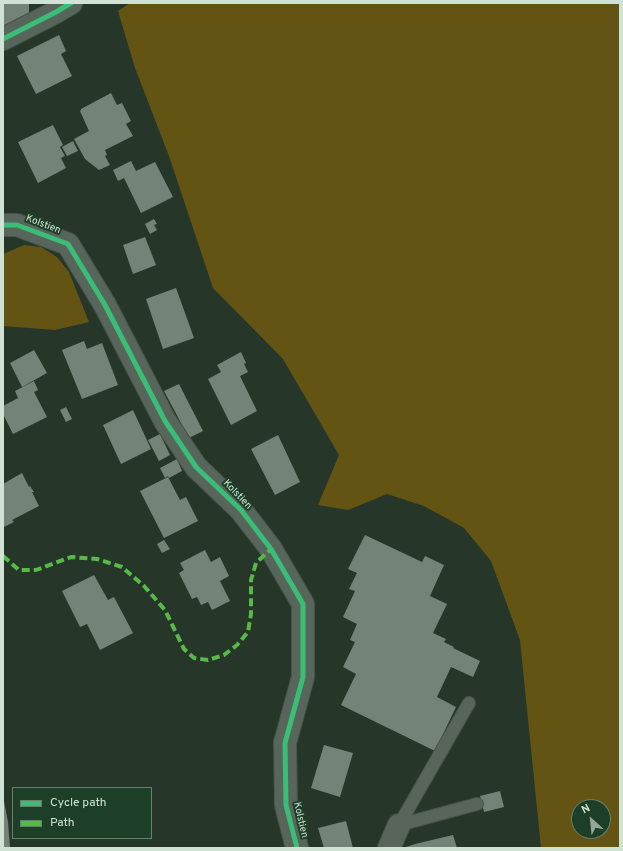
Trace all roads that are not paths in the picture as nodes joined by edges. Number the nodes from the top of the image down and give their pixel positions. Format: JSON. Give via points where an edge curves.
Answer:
{"nodes":[{"id":1,"x":71,"y":3,"type":"edge"},
{"id":2,"x":3,"y":39,"type":"edge"},
{"id":3,"x":3,"y":225,"type":"edge"},
{"id":4,"x":468,"y":703,"type":"dead end"},
{"id":5,"x":477,"y":804,"type":"dead end"},
{"id":6,"x":399,"y":825,"type":"junction"},
{"id":7,"x":297,"y":848,"type":"edge"},
{"id":8,"x":388,"y":848,"type":"edge"}],
"edges":[{"from":1,"to":2,"type":"street"},
{"from":3,"to":7,"type":"street","name":"Kolstien","via":[[17,225],[68,244],[105,305],[165,421],[196,467],[241,510],[271,549],[303,604],[303,677],[285,743],[286,805]]},
{"from":4,"to":6,"type":"lane"},
{"from":5,"to":6,"type":"lane"},
{"from":6,"to":8,"type":"street"}]}
